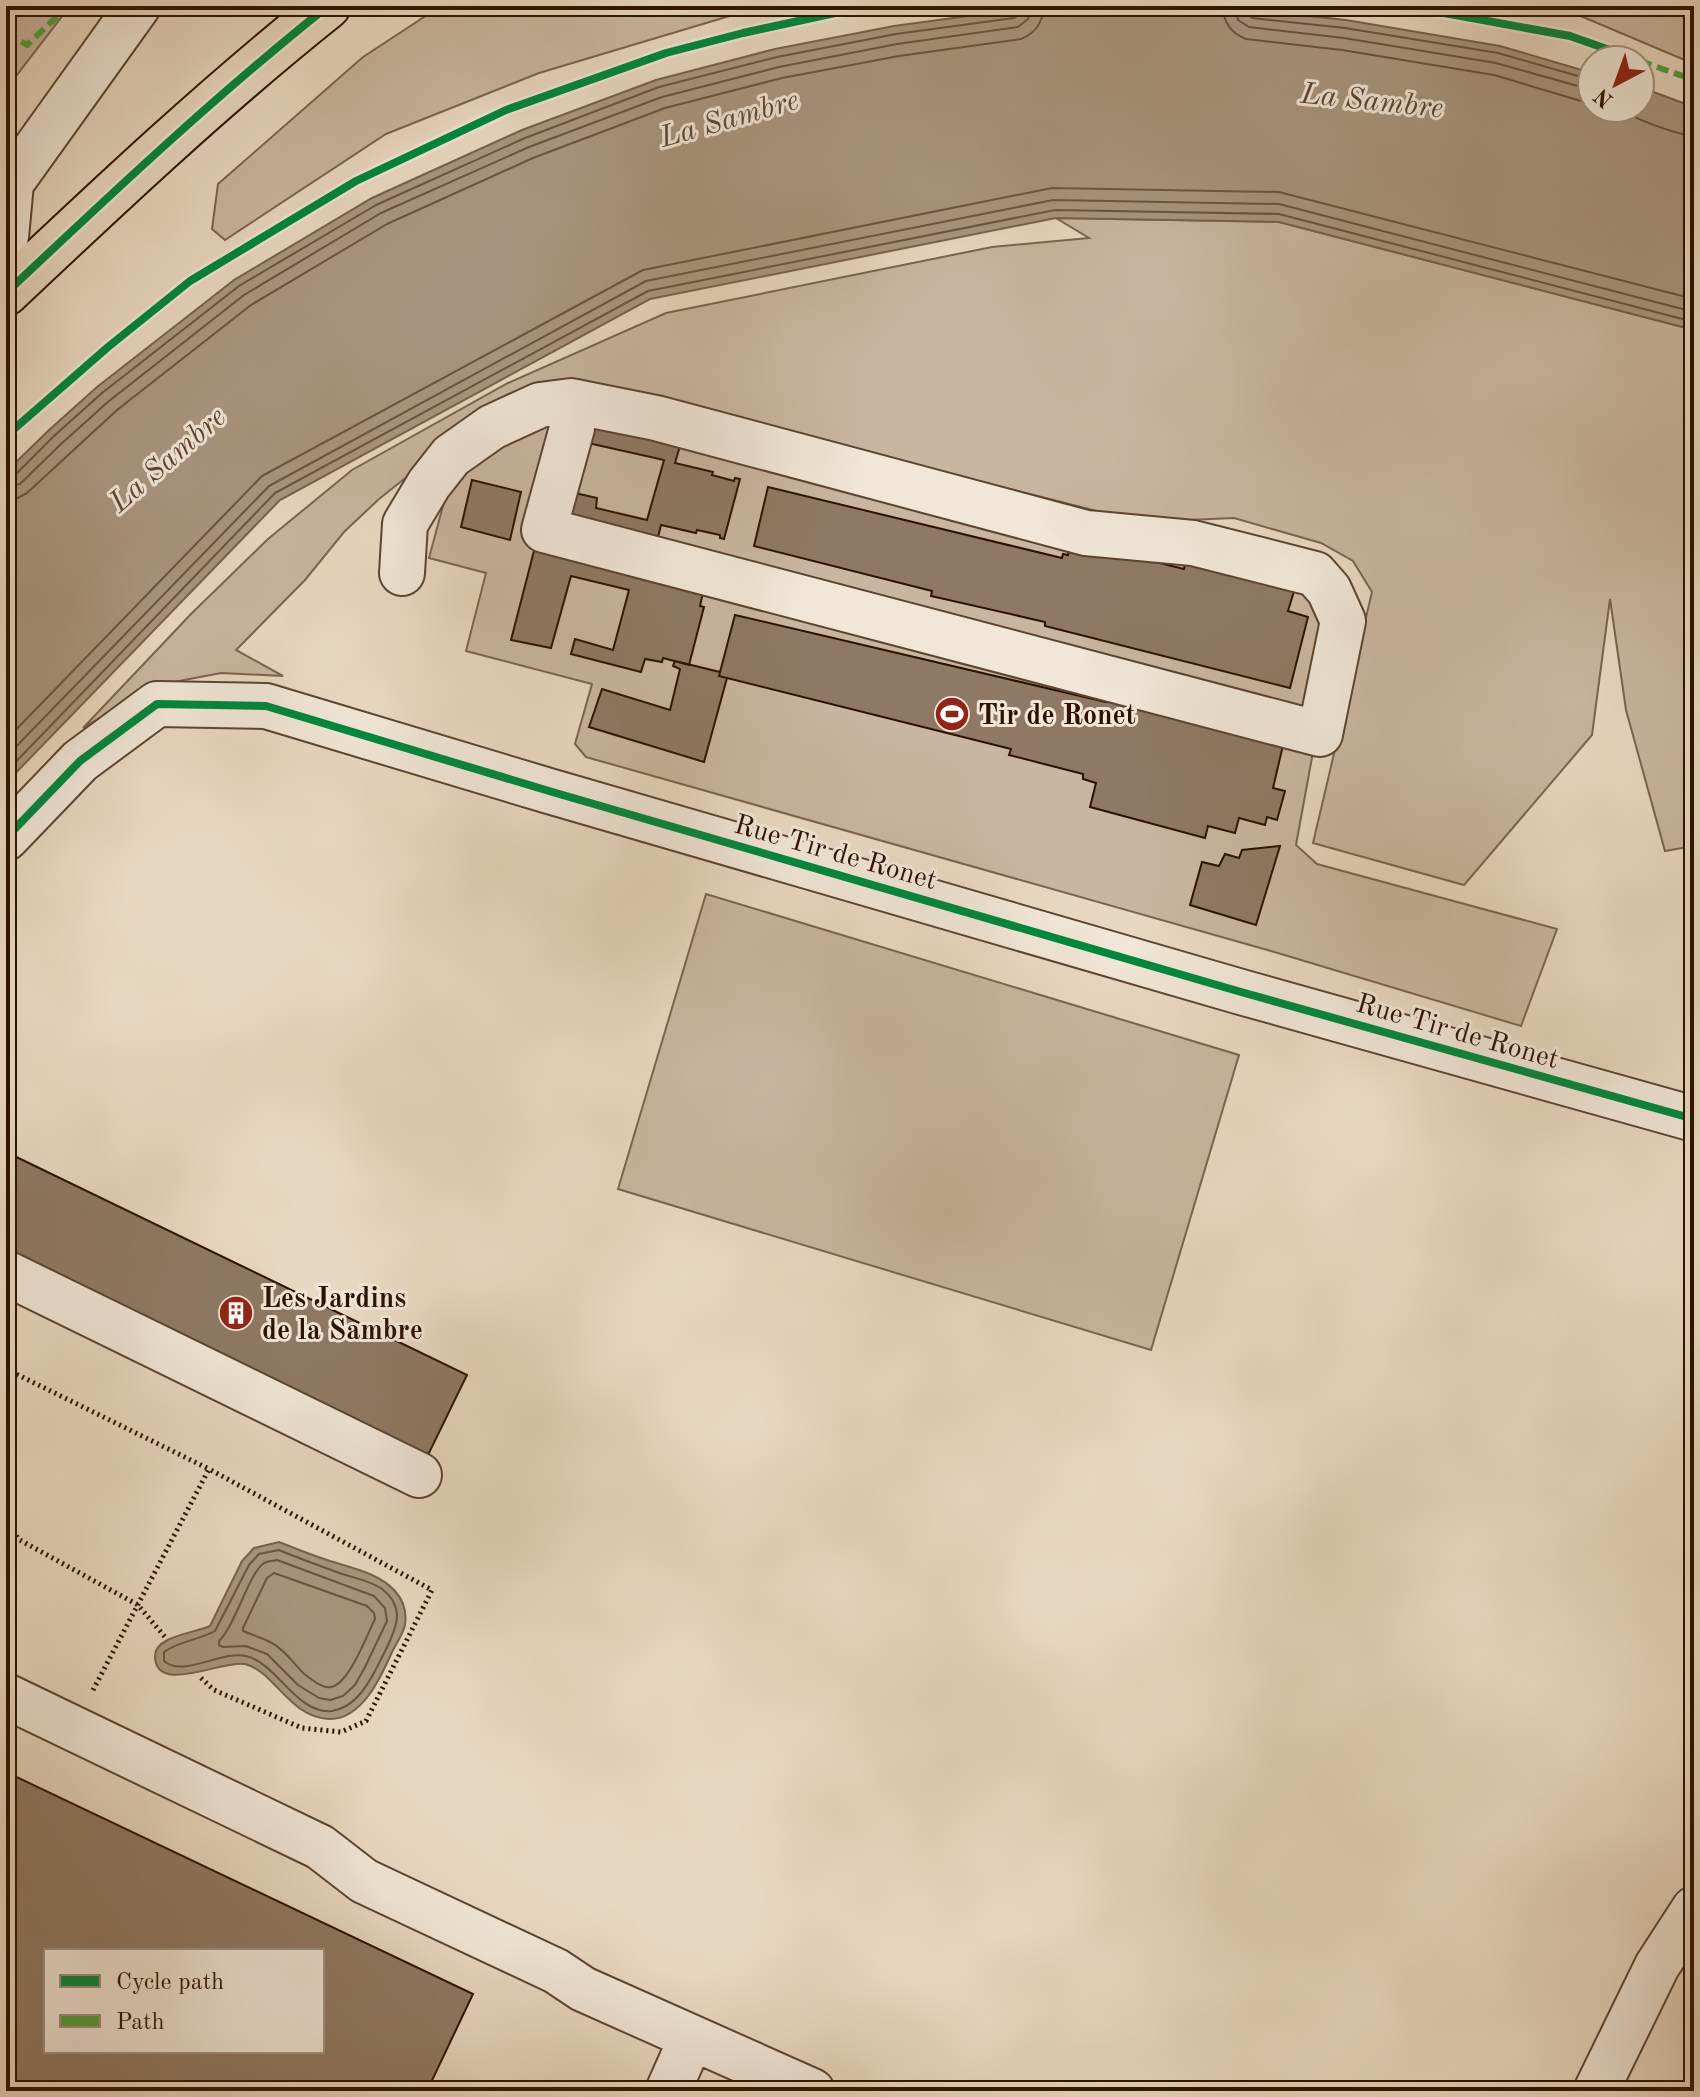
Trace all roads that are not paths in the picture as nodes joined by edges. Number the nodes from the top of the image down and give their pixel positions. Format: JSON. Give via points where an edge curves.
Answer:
{"nodes":[{"id":1,"x":138,"y":6,"type":"edge"},
{"id":2,"x":328,"y":6,"type":"edge"},
{"id":3,"x":6,"y":237,"type":"edge"},
{"id":4,"x":6,"y":293,"type":"edge"},
{"id":5,"x":572,"y":428,"type":"dead end"},
{"id":6,"x":402,"y":573,"type":"dead end"},
{"id":7,"x":6,"y":838,"type":"edge"},
{"id":8,"x":1694,"y":1119,"type":"edge"},
{"id":9,"x":6,"y":1273,"type":"edge"},
{"id":10,"x":419,"y":1475,"type":"dead end"},
{"id":11,"x":6,"y":1696,"type":"edge"},
{"id":12,"x":1694,"y":1909,"type":"edge"},
{"id":13,"x":691,"y":2039,"type":"junction"},
{"id":14,"x":668,"y":2091,"type":"edge"},
{"id":15,"x":812,"y":2091,"type":"edge"},
{"id":16,"x":1596,"y":2091,"type":"edge"}],
"edges":[{"from":1,"to":3,"type":"street","via":[[11,183]]},
{"from":2,"to":4,"type":"main road","via":[[144,162]]},
{"from":5,"to":6,"type":"street","via":[[544,530],[1320,734],[1343,621],[1315,574],[1193,543],[1086,533],[656,418],[571,401],[540,405],[492,427],[451,456],[405,524]]},
{"from":7,"to":8,"type":"street","name":"Rue Tir de Ronet","via":[[80,761],[157,704],[266,706],[1225,988]]},
{"from":9,"to":10,"type":"street"},
{"from":11,"to":13,"type":"street","via":[[320,1847],[364,1881]]},
{"from":12,"to":16,"type":"street","via":[[1657,1966]]},
{"from":13,"to":14,"type":"street"},
{"from":13,"to":15,"type":"street"}]}
